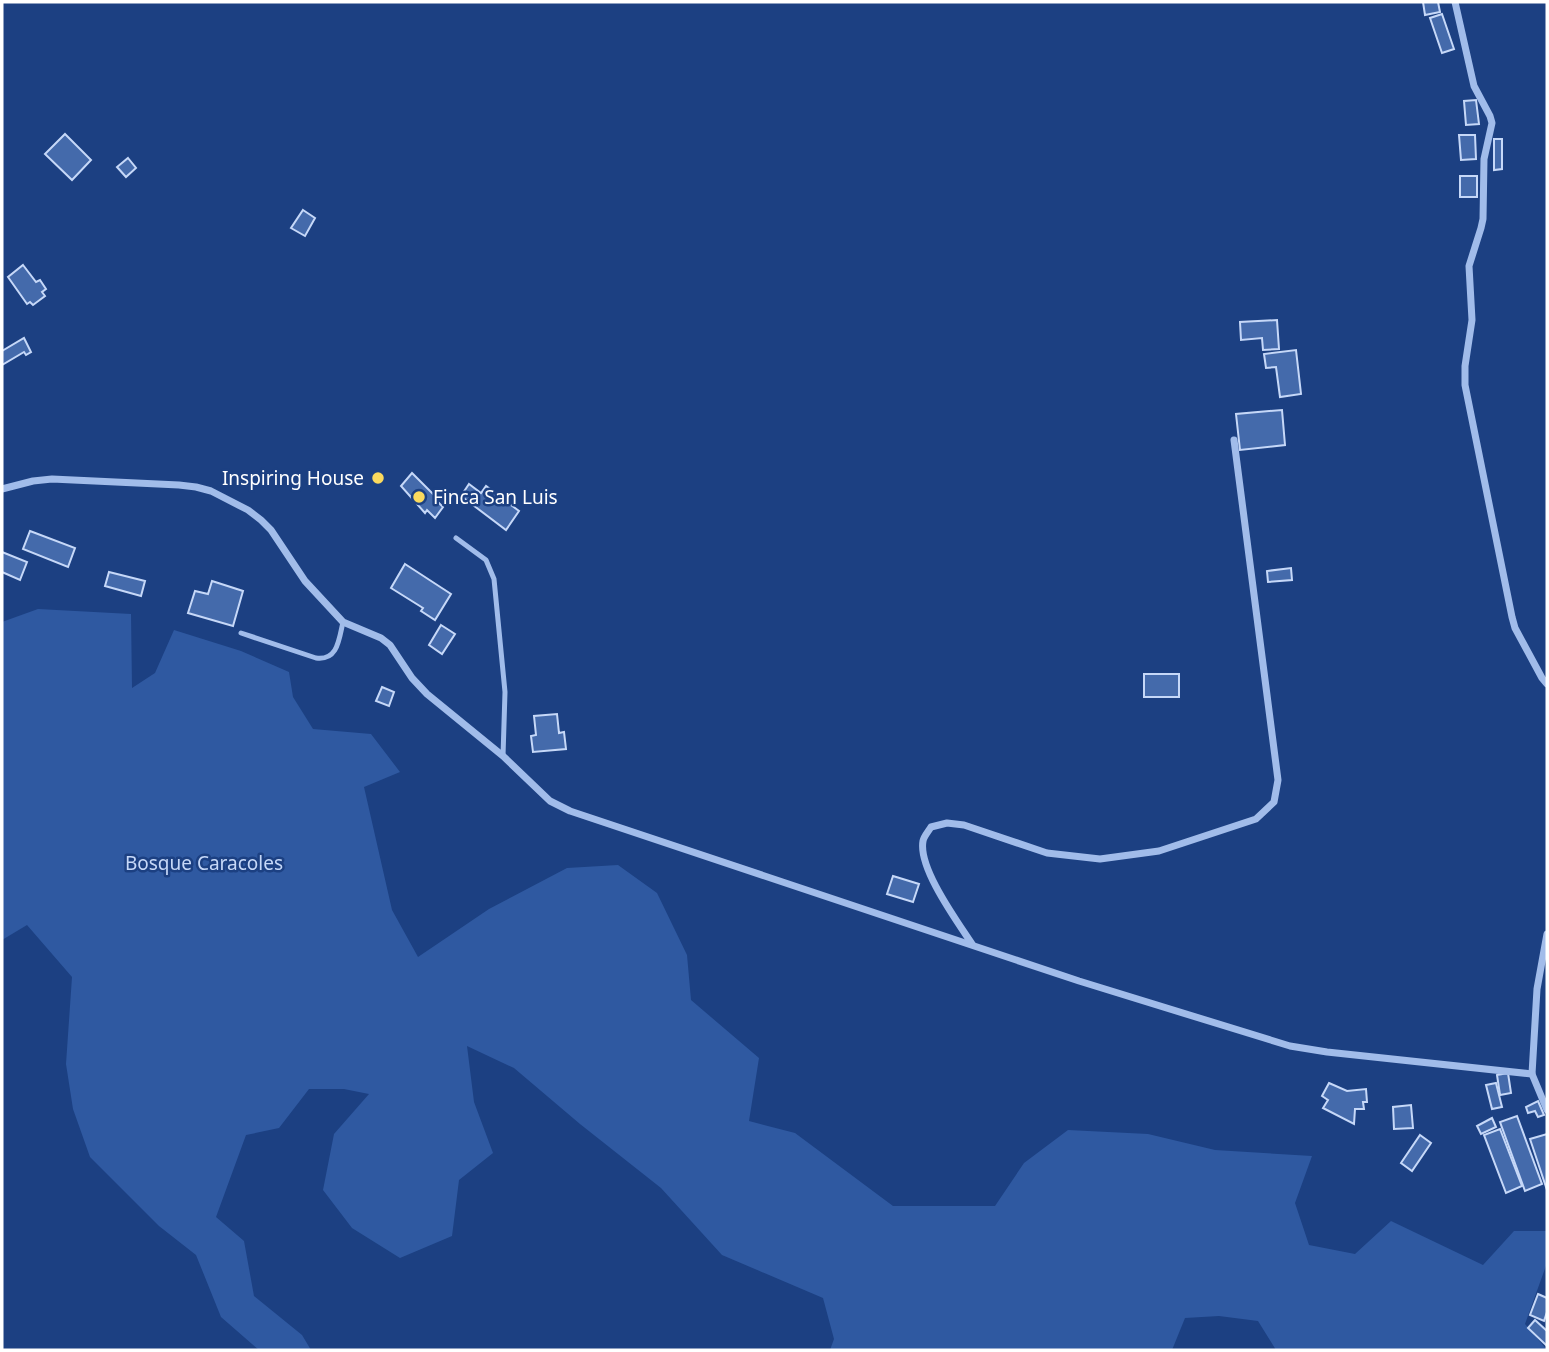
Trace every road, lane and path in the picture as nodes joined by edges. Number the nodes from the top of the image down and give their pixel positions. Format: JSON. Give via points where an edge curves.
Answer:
{"nodes":[{"id":1,"x":1455,"y":2,"type":"edge"},
{"id":2,"x":1234,"y":440,"type":"dead end"},
{"id":3,"x":2,"y":489,"type":"edge"},
{"id":4,"x":456,"y":538,"type":"dead end"},
{"id":5,"x":343,"y":622,"type":"junction"},
{"id":6,"x":241,"y":633,"type":"dead end"},
{"id":7,"x":1547,"y":684,"type":"edge"},
{"id":8,"x":503,"y":756,"type":"junction"},
{"id":9,"x":1547,"y":934,"type":"edge"},
{"id":10,"x":972,"y":945,"type":"junction"},
{"id":11,"x":1532,"y":1074,"type":"junction"},
{"id":12,"x":1547,"y":1110,"type":"edge"}],
"edges":[{"from":1,"to":7,"type":"street","via":[[1474,86],[1492,123],[1484,159],[1482,228],[1469,267],[1472,320],[1465,386],[1515,628]]},
{"from":2,"to":10,"type":"street","via":[[1278,780],[1274,802],[1256,819],[1184,843],[1100,859],[1047,853],[964,825],[931,827],[923,839],[923,857]]},
{"from":3,"to":5,"type":"street","via":[[52,479],[179,485],[211,491],[261,520],[305,581]]},
{"from":4,"to":8,"type":"lane","via":[[486,560],[494,579],[505,692]]},
{"from":5,"to":6,"type":"lane","via":[[336,647],[323,659]]},
{"from":5,"to":8,"type":"street","via":[[390,645],[427,694]]},
{"from":8,"to":10,"type":"street","via":[[550,801],[570,811]]},
{"from":9,"to":11,"type":"street","via":[[1537,989]]},
{"from":10,"to":11,"type":"street","via":[[1290,1046]]},
{"from":11,"to":12,"type":"street"}]}
